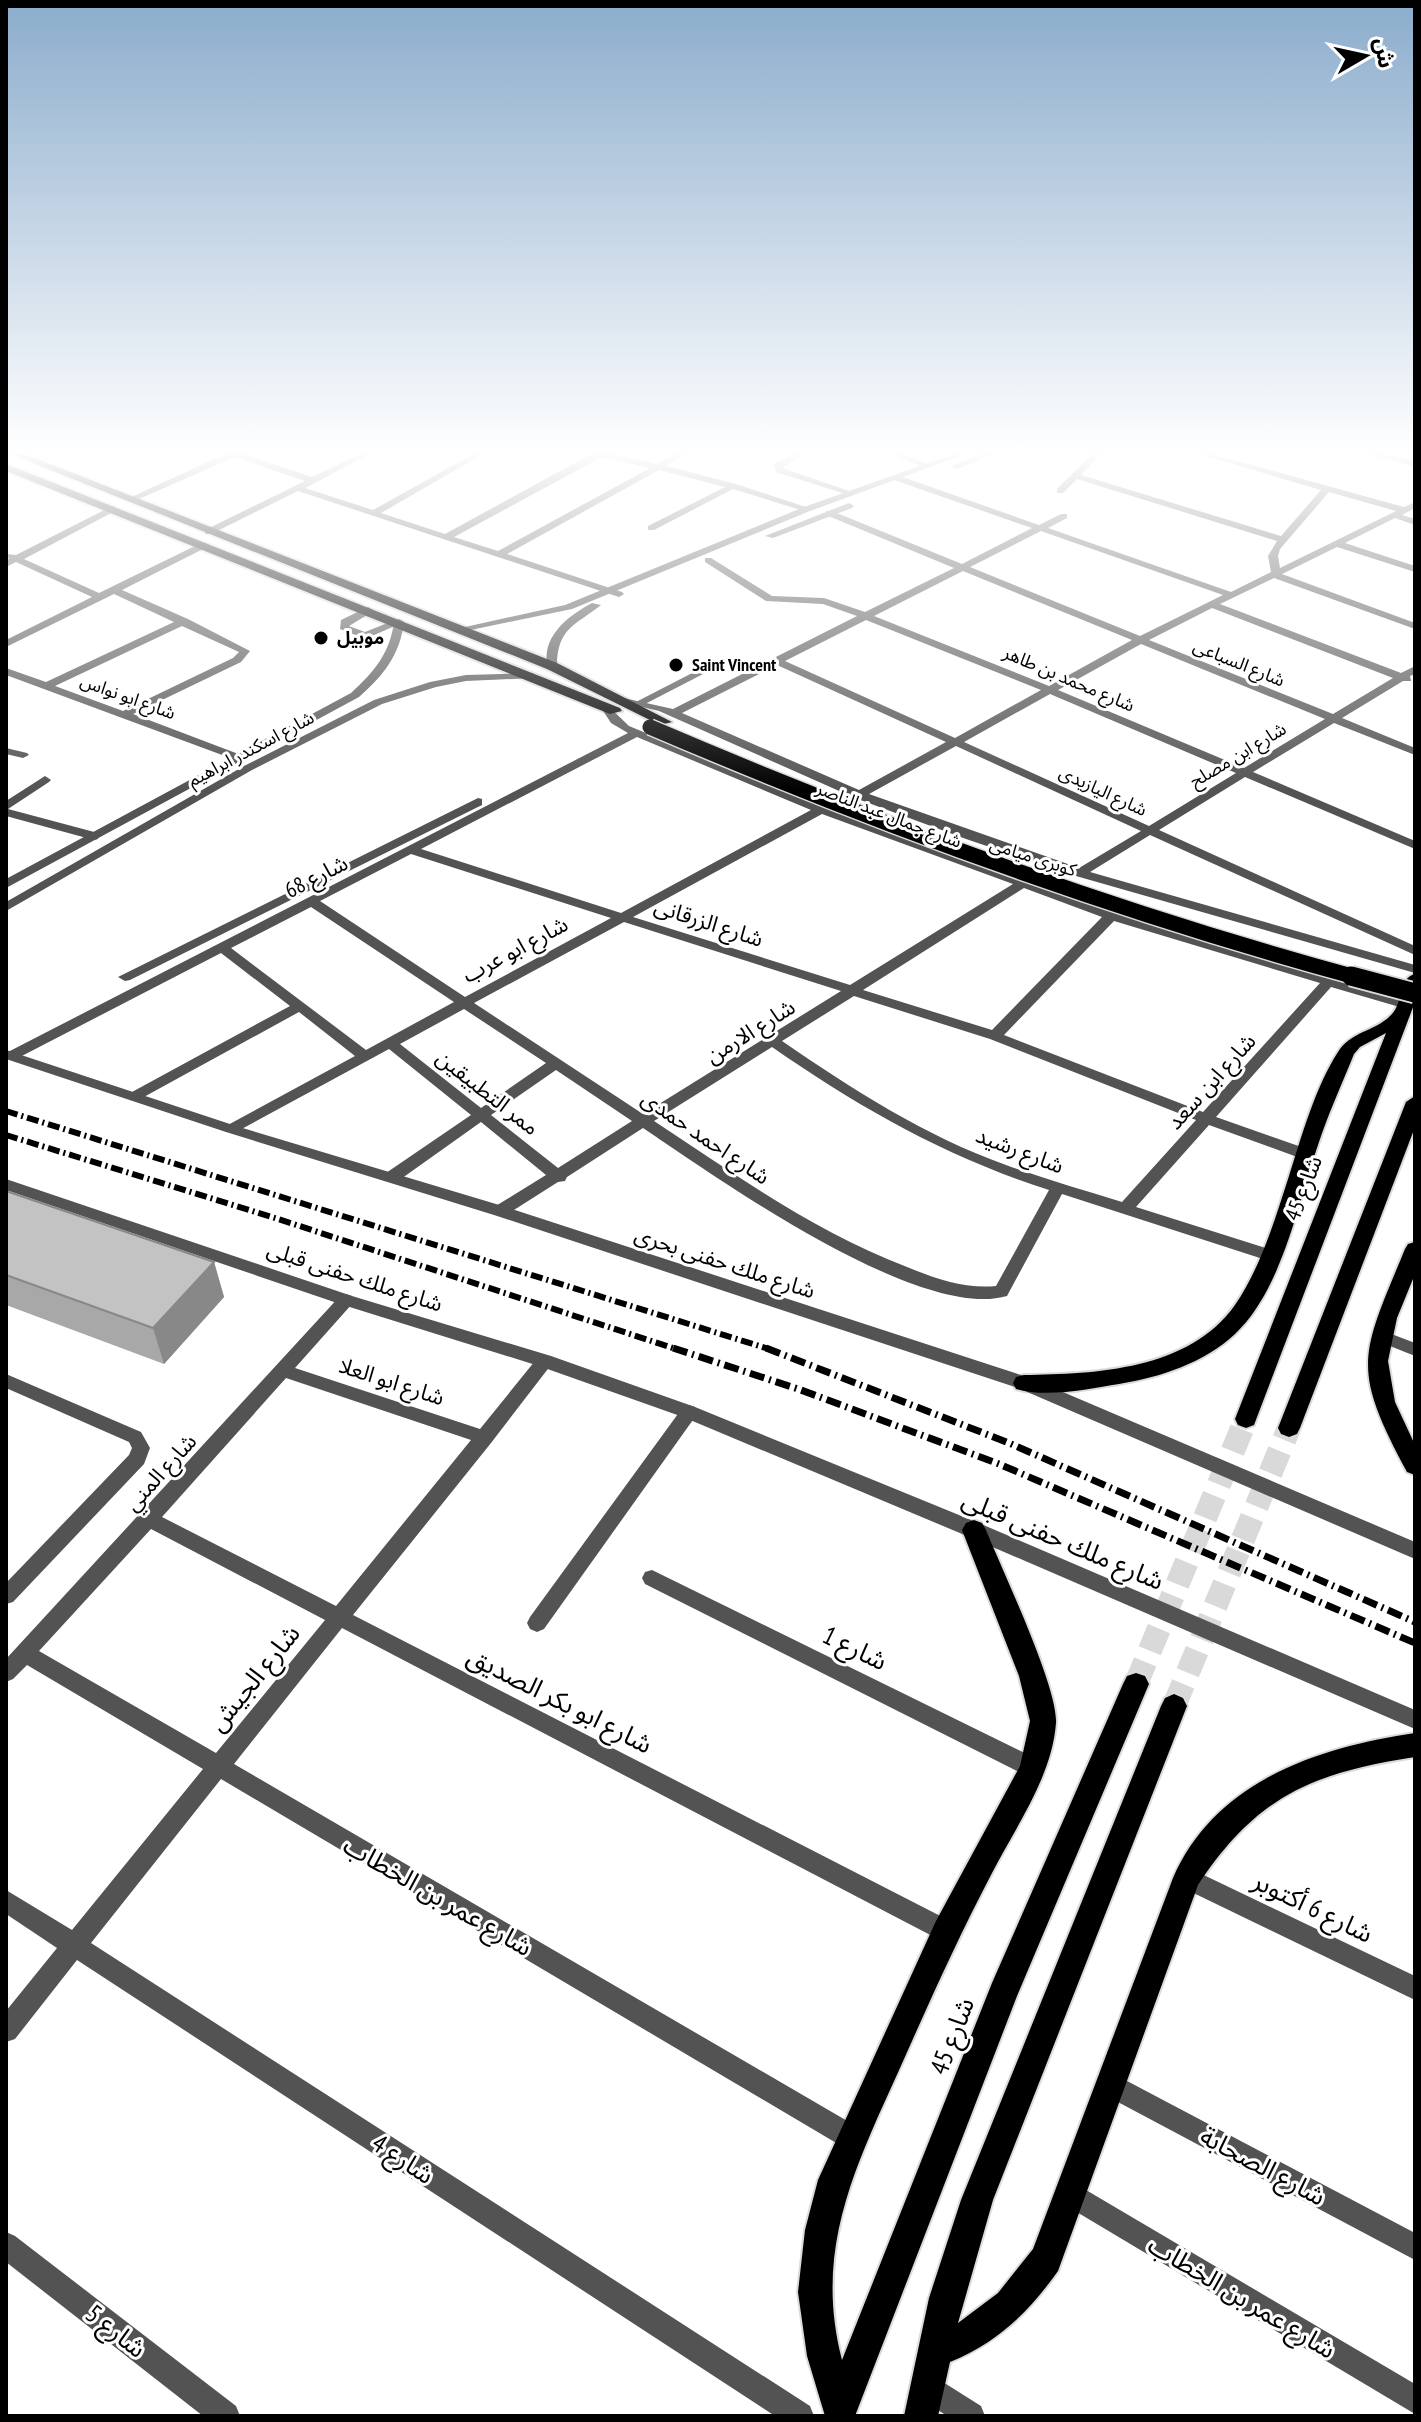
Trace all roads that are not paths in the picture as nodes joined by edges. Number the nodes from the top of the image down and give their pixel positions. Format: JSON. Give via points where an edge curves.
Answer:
{"nodes":[{"id":1,"x":26,"y":566,"type":"edge"},
{"id":2,"x":157,"y":566,"type":"edge"},
{"id":3,"x":268,"y":566,"type":"edge"},
{"id":4,"x":283,"y":566,"type":"edge"},
{"id":5,"x":539,"y":566,"type":"edge"},
{"id":6,"x":674,"y":566,"type":"edge"},
{"id":7,"x":690,"y":566,"type":"edge"},
{"id":8,"x":718,"y":566,"type":"edge"},
{"id":9,"x":1148,"y":566,"type":"edge"},
{"id":10,"x":1275,"y":566,"type":"edge"},
{"id":11,"x":1294,"y":566,"type":"edge"},
{"id":12,"x":962,"y":567,"type":"joint"},
{"id":13,"x":1276,"y":575,"type":"junction"},
{"id":14,"x":114,"y":590,"type":"junction"},
{"id":15,"x":614,"y":592,"type":"junction"},
{"id":16,"x":1231,"y":595,"type":"junction"},
{"id":17,"x":99,"y":597,"type":"junction"},
{"id":18,"x":1210,"y":604,"type":"junction"},
{"id":19,"x":368,"y":610,"type":"junction"},
{"id":20,"x":866,"y":616,"type":"junction"},
{"id":21,"x":184,"y":621,"type":"junction"},
{"id":22,"x":399,"y":622,"type":"junction"},
{"id":23,"x":1415,"y":626,"type":"edge"},
{"id":24,"x":461,"y":629,"type":"junction"},
{"id":25,"x":1140,"y":640,"type":"junction"},
{"id":26,"x":6,"y":644,"type":"edge"},
{"id":27,"x":777,"y":661,"type":"junction"},
{"id":28,"x":552,"y":666,"type":"junction"},
{"id":29,"x":1415,"y":669,"type":"edge"},
{"id":30,"x":6,"y":671,"type":"edge"},
{"id":31,"x":702,"y":672,"type":"dead end"},
{"id":32,"x":530,"y":676,"type":"junction"},
{"id":33,"x":1402,"y":677,"type":"junction"},
{"id":34,"x":1415,"y":682,"type":"edge"},
{"id":35,"x":46,"y":686,"type":"junction"},
{"id":36,"x":1049,"y":690,"type":"junction"},
{"id":37,"x":619,"y":700,"type":"junction"},
{"id":38,"x":639,"y":703,"type":"junction"},
{"id":39,"x":605,"y":706,"type":"joint"},
{"id":40,"x":123,"y":715,"type":"junction"},
{"id":41,"x":1333,"y":719,"type":"junction"},
{"id":42,"x":657,"y":724,"type":"junction"},
{"id":43,"x":954,"y":743,"type":"junction"},
{"id":44,"x":6,"y":751,"type":"edge"},
{"id":45,"x":1415,"y":752,"type":"edge"},
{"id":46,"x":23,"y":755,"type":"dead end"},
{"id":47,"x":237,"y":757,"type":"junction"},
{"id":48,"x":1243,"y":773,"type":"junction"},
{"id":49,"x":45,"y":780,"type":"dead end"},
{"id":50,"x":859,"y":795,"type":"junction"},
{"id":51,"x":478,"y":802,"type":"dead end"},
{"id":52,"x":6,"y":806,"type":"edge"},
{"id":53,"x":821,"y":810,"type":"junction"},
{"id":54,"x":6,"y":812,"type":"edge"},
{"id":55,"x":423,"y":829,"type":"junction"},
{"id":56,"x":1146,"y":831,"type":"junction"},
{"id":57,"x":94,"y":836,"type":"junction"},
{"id":58,"x":436,"y":836,"type":"junction"},
{"id":59,"x":1415,"y":845,"type":"edge"},
{"id":60,"x":410,"y":850,"type":"junction"},
{"id":61,"x":1080,"y":873,"type":"junction"},
{"id":62,"x":6,"y":884,"type":"edge"},
{"id":63,"x":1022,"y":884,"type":"junction"},
{"id":64,"x":311,"y":901,"type":"junction"},
{"id":65,"x":6,"y":907,"type":"edge"},
{"id":66,"x":1111,"y":916,"type":"junction"},
{"id":67,"x":622,"y":918,"type":"junction"},
{"id":68,"x":221,"y":929,"type":"junction"},
{"id":69,"x":228,"y":943,"type":"junction"},
{"id":70,"x":1415,"y":951,"type":"edge"},
{"id":71,"x":1415,"y":969,"type":"edge"},
{"id":72,"x":125,"y":977,"type":"dead end"},
{"id":73,"x":1415,"y":980,"type":"edge"},
{"id":74,"x":1329,"y":981,"type":"junction"},
{"id":75,"x":853,"y":991,"type":"junction"},
{"id":76,"x":462,"y":1002,"type":"junction"},
{"id":77,"x":1406,"y":1005,"type":"edge"},
{"id":78,"x":300,"y":1006,"type":"junction"},
{"id":79,"x":995,"y":1036,"type":"junction"},
{"id":80,"x":389,"y":1042,"type":"junction"},
{"id":81,"x":774,"y":1042,"type":"junction"},
{"id":82,"x":8,"y":1055,"type":"edge"},
{"id":83,"x":364,"y":1056,"type":"junction"},
{"id":84,"x":556,"y":1063,"type":"junction"},
{"id":85,"x":137,"y":1095,"type":"junction"},
{"id":86,"x":1415,"y":1102,"type":"edge"},
{"id":87,"x":481,"y":1115,"type":"junction"},
{"id":88,"x":1207,"y":1119,"type":"junction"},
{"id":89,"x":645,"y":1123,"type":"junction"},
{"id":90,"x":231,"y":1129,"type":"junction"},
{"id":91,"x":1305,"y":1154,"type":"junction"},
{"id":92,"x":392,"y":1177,"type":"junction"},
{"id":93,"x":559,"y":1177,"type":"junction"},
{"id":94,"x":6,"y":1184,"type":"edge"},
{"id":95,"x":1057,"y":1189,"type":"junction"},
{"id":96,"x":1125,"y":1209,"type":"junction"},
{"id":97,"x":500,"y":1211,"type":"junction"},
{"id":98,"x":1269,"y":1255,"type":"junction"},
{"id":99,"x":1412,"y":1264,"type":"edge"},
{"id":100,"x":346,"y":1300,"type":"junction"},
{"id":101,"x":1381,"y":1336,"type":"junction"},
{"id":102,"x":1415,"y":1350,"type":"edge"},
{"id":103,"x":545,"y":1361,"type":"junction"},
{"id":104,"x":284,"y":1371,"type":"junction"},
{"id":105,"x":1024,"y":1383,"type":"junction"},
{"id":106,"x":11,"y":1389,"type":"edge"},
{"id":107,"x":689,"y":1412,"type":"junction"},
{"id":108,"x":1246,"y":1419,"type":"tunnel mouth"},
{"id":109,"x":1289,"y":1428,"type":"tunnel mouth"},
{"id":110,"x":485,"y":1438,"type":"junction"},
{"id":111,"x":1415,"y":1466,"type":"edge"},
{"id":112,"x":149,"y":1519,"type":"junction"},
{"id":113,"x":974,"y":1530,"type":"junction"},
{"id":114,"x":1415,"y":1551,"type":"edge"},
{"id":115,"x":652,"y":1578,"type":"dead end"},
{"id":116,"x":6,"y":1596,"type":"edge"},
{"id":117,"x":339,"y":1618,"type":"junction"},
{"id":118,"x":537,"y":1623,"type":"dead end"},
{"id":119,"x":25,"y":1653,"type":"junction"},
{"id":120,"x":6,"y":1673,"type":"edge"},
{"id":121,"x":1136,"y":1684,"type":"tunnel mouth"},
{"id":122,"x":1174,"y":1706,"type":"tunnel mouth"},
{"id":123,"x":1415,"y":1720,"type":"edge"},
{"id":124,"x":1415,"y":1745,"type":"edge"},
{"id":125,"x":218,"y":1768,"type":"junction"},
{"id":126,"x":1033,"y":1768,"type":"junction"},
{"id":127,"x":1187,"y":1878,"type":"junction"},
{"id":128,"x":6,"y":1901,"type":"edge"},
{"id":129,"x":946,"y":1931,"type":"junction"},
{"id":130,"x":74,"y":1946,"type":"junction"},
{"id":131,"x":1415,"y":1988,"type":"edge"},
{"id":132,"x":6,"y":2030,"type":"edge"},
{"id":133,"x":1110,"y":2084,"type":"junction"},
{"id":134,"x":852,"y":2138,"type":"junction"},
{"id":135,"x":1069,"y":2193,"type":"junction"},
{"id":136,"x":6,"y":2245,"type":"edge"},
{"id":137,"x":1415,"y":2247,"type":"edge"},
{"id":138,"x":933,"y":2352,"type":"junction"},
{"id":139,"x":927,"y":2386,"type":"junction"},
{"id":140,"x":1415,"y":2400,"type":"edge"},
{"id":141,"x":839,"y":2412,"type":"edge"},
{"id":142,"x":226,"y":2416,"type":"edge"},
{"id":143,"x":800,"y":2416,"type":"edge"},
{"id":144,"x":921,"y":2416,"type":"edge"},
{"id":145,"x":971,"y":2416,"type":"edge"}],
"edges":[{"from":1,"to":17,"type":"street"},
{"from":2,"to":14,"type":"street"},
{"from":3,"to":19,"type":"main road","name":"شارع جمال عبد الناصر"},
{"from":4,"to":24,"type":"main road","name":"شارع جمال عبد الناصر"},
{"from":5,"to":15,"type":"street"},
{"from":6,"to":15,"type":"street"},
{"from":7,"to":15,"type":"street"},
{"from":8,"to":20,"type":"street","name":"شارع محمد بن طاهر","via":[[770,599],[824,601]]},
{"from":9,"to":16,"type":"street"},
{"from":10,"to":13,"type":"street"},
{"from":11,"to":13,"type":"street"},
{"from":12,"to":20,"type":"street","name":"شارع 68"},
{"from":12,"to":25,"type":"street","name":"شارع السباعى"},
{"from":13,"to":16,"type":"street"},
{"from":13,"to":23,"type":"street"},
{"from":14,"to":17,"type":"street"},
{"from":14,"to":21,"type":"street"},
{"from":15,"to":24,"type":"street","via":[[555,611]]},
{"from":15,"to":28,"type":"street","via":[[564,626],[551,652]]},
{"from":16,"to":18,"type":"street"},
{"from":17,"to":26,"type":"street"},
{"from":18,"to":25,"type":"street"},
{"from":18,"to":33,"type":"street"},
{"from":19,"to":22,"type":"main road","name":"شارع جمال عبد الناصر"},
{"from":19,"to":22,"type":"street","via":[[344,627],[365,636]]},
{"from":20,"to":27,"type":"street","name":"شارع 68"},
{"from":20,"to":36,"type":"street","name":"شارع محمد بن طاهر"},
{"from":21,"to":35,"type":"street"},
{"from":21,"to":40,"type":"street","via":[[241,647],[243,656]]},
{"from":22,"to":32,"type":"main road","name":"شارع جمال عبد الناصر"},
{"from":22,"to":47,"type":"street","name":"شارع اسكندر ابراهيم","via":[[389,658],[355,695]]},
{"from":24,"to":28,"type":"main road","name":"شارع جمال عبد الناصر"},
{"from":25,"to":36,"type":"street"},
{"from":25,"to":41,"type":"street","name":"شارع السباعى"},
{"from":27,"to":42,"type":"street","name":"شارع 68"},
{"from":27,"to":43,"type":"street","name":"شارع اليازيدى"},
{"from":28,"to":37,"type":"main road","name":"شارع جمال عبد الناصر"},
{"from":29,"to":33,"type":"street","name":"شارع ابن مصلح"},
{"from":30,"to":35,"type":"street","name":"شارع ابو نواس"},
{"from":31,"to":38,"type":"street"},
{"from":32,"to":39,"type":"main road","name":"شارع جمال عبد الناصر"},
{"from":32,"to":65,"type":"street","name":"شارع اسكندر ابراهيم","via":[[434,684],[378,702],[248,768]]},
{"from":33,"to":34,"type":"street"},
{"from":33,"to":41,"type":"street","name":"شارع ابن مصلح"},
{"from":35,"to":40,"type":"street","name":"شارع ابو نواس"},
{"from":36,"to":43,"type":"street"},
{"from":36,"to":48,"type":"street","name":"شارع محمد بن طاهر"},
{"from":37,"to":38,"type":"street","name":"شارع جمال عبد الناصر"},
{"from":37,"to":42,"type":"main road","name":"شارع جمال عبد الناصر"},
{"from":38,"to":42,"type":"street","name":"شارع جمال عبد الناصر"},
{"from":39,"to":42,"type":"street","name":"شارع جمال عبد الناصر","via":[[615,721]]},
{"from":40,"to":47,"type":"street","name":"شارع ابو نواس"},
{"from":41,"to":45,"type":"street","name":"شارع السباعى"},
{"from":41,"to":48,"type":"street","name":"شارع ابن مصلح"},
{"from":42,"to":50,"type":"street","name":"شارع جمال عبد الناصر"},
{"from":42,"to":53,"type":"street","name":"شارع جمال عبد الناصر"},
{"from":42,"to":58,"type":"street","name":"شارع 68"},
{"from":42,"to":73,"type":"main road","name":"كوبرى ميامى","via":[[982,852],[1166,913]]},
{"from":42,"to":77,"type":"main road","name":"كوبرى ميامى","bridge":true,"via":[[747,770],[974,859]]},
{"from":43,"to":50,"type":"street"},
{"from":43,"to":56,"type":"street","name":"شارع اليازيدى"},
{"from":44,"to":46,"type":"street"},
{"from":47,"to":57,"type":"street","name":"شارع اسكندر ابراهيم"},
{"from":48,"to":56,"type":"street","name":"شارع ابن مصلح"},
{"from":48,"to":59,"type":"street","name":"شارع محمد بن طاهر"},
{"from":49,"to":52,"type":"street"},
{"from":50,"to":61,"type":"street","name":"شارع جمال عبد الناصر"},
{"from":51,"to":55,"type":"street"},
{"from":53,"to":63,"type":"street","name":"شارع جمال عبد الناصر"},
{"from":53,"to":67,"type":"street","name":"شارع ابو عرب"},
{"from":54,"to":57,"type":"street"},
{"from":55,"to":58,"type":"street"},
{"from":55,"to":68,"type":"street"},
{"from":56,"to":61,"type":"street","name":"شارع ابن مصلح"},
{"from":56,"to":70,"type":"street","name":"شارع اليازيدى"},
{"from":57,"to":62,"type":"street","name":"شارع اسكندر ابراهيم"},
{"from":58,"to":60,"type":"street","name":"شارع 68"},
{"from":60,"to":64,"type":"street","name":"شارع 68"},
{"from":60,"to":67,"type":"street","name":"شارع الزرقانى"},
{"from":61,"to":71,"type":"street","name":"شارع جمال عبد الناصر"},
{"from":63,"to":66,"type":"street","name":"شارع جمال عبد الناصر"},
{"from":63,"to":75,"type":"street","name":"شارع الارمن"},
{"from":64,"to":69,"type":"street","name":"شارع 68"},
{"from":64,"to":76,"type":"street","name":"شارع احمد حمدى"},
{"from":66,"to":74,"type":"street","name":"شارع جمال عبد الناصر"},
{"from":66,"to":79,"type":"street"},
{"from":67,"to":75,"type":"street","name":"شارع الزرقانى"},
{"from":67,"to":76,"type":"street","name":"شارع ابو عرب"},
{"from":68,"to":69,"type":"street"},
{"from":68,"to":72,"type":"street"},
{"from":69,"to":78,"type":"street"},
{"from":69,"to":82,"type":"street","name":"شارع 68"},
{"from":73,"to":77,"type":"main road","name":"شارع 45"},
{"from":74,"to":77,"type":"street","name":"شارع جمال عبد الناصر"},
{"from":74,"to":88,"type":"street","name":"شارع ابن سعد"},
{"from":75,"to":79,"type":"street","name":"شارع الزرقانى"},
{"from":75,"to":81,"type":"street","name":"شارع الارمن"},
{"from":76,"to":80,"type":"street","name":"شارع ابو عرب"},
{"from":76,"to":84,"type":"street","name":"شارع احمد حمدى"},
{"from":77,"to":91,"type":"main road","via":[[1346,1053]]},
{"from":77,"to":108,"type":"main road","name":"شارع 45"},
{"from":78,"to":83,"type":"street"},
{"from":78,"to":85,"type":"street"},
{"from":79,"to":88,"type":"street","name":"شارع الزرقانى"},
{"from":80,"to":83,"type":"street","name":"شارع ابو عرب"},
{"from":80,"to":87,"type":"street","name":"ممر التطبيقين"},
{"from":81,"to":89,"type":"street","name":"شارع الارمن"},
{"from":81,"to":95,"type":"street","name":"شارع رشيد","via":[[913,1129]]},
{"from":82,"to":85,"type":"street","name":"شارع ملك حفنى بحرى"},
{"from":83,"to":90,"type":"street","name":"شارع ابو عرب"},
{"from":84,"to":87,"type":"street"},
{"from":84,"to":89,"type":"street","name":"شارع احمد حمدى"},
{"from":85,"to":90,"type":"street","name":"شارع ملك حفنى بحرى"},
{"from":86,"to":109,"type":"main road"},
{"from":87,"to":92,"type":"street"},
{"from":87,"to":93,"type":"street","name":"ممر التطبيقين"},
{"from":88,"to":91,"type":"street","name":"شارع الزرقانى"},
{"from":88,"to":96,"type":"street","name":"شارع ابن سعد"},
{"from":89,"to":93,"type":"street","name":"شارع الارمن"},
{"from":89,"to":95,"type":"street","name":"شارع احمد حمدى","via":[[833,1243],[974,1295],[990,1296],[1007,1285]]},
{"from":90,"to":92,"type":"street","name":"شارع ملك حفنى بحرى"},
{"from":91,"to":98,"type":"main road"},
{"from":92,"to":97,"type":"street","name":"شارع ملك حفنى بحرى"},
{"from":93,"to":97,"type":"street","name":"شارع الارمن"},
{"from":94,"to":100,"type":"street","name":"شارع ملك حفنى قبلى"},
{"from":95,"to":96,"type":"street","name":"شارع رشيد"},
{"from":96,"to":98,"type":"street","name":"شارع رشيد"},
{"from":97,"to":105,"type":"street","name":"شارع ملك حفنى بحرى"},
{"from":98,"to":105,"type":"main road","via":[[1231,1326],[1203,1349],[1118,1376]]},
{"from":99,"to":101,"type":"main road"},
{"from":100,"to":103,"type":"street","name":"شارع ملك حفنى قبلى"},
{"from":100,"to":104,"type":"street","name":"شارع المني"},
{"from":101,"to":102,"type":"street"},
{"from":101,"to":111,"type":"main road","via":[[1376,1365],[1381,1389]]},
{"from":103,"to":107,"type":"street","name":"شارع ملك حفنى قبلى"},
{"from":103,"to":110,"type":"street","name":"شارع الجيش"},
{"from":104,"to":110,"type":"street","name":"شارع ابو العلا"},
{"from":104,"to":112,"type":"street","name":"شارع المني"},
{"from":105,"to":114,"type":"street","name":"شارع ملك حفنى بحرى"},
{"from":106,"to":116,"type":"street","via":[[135,1437],[141,1448],[137,1459]]},
{"from":107,"to":113,"type":"street","name":"شارع ملك حفنى قبلى"},
{"from":107,"to":118,"type":"street"},
{"from":110,"to":117,"type":"street","name":"شارع الجيش"},
{"from":112,"to":117,"type":"street","name":"شارع ابو بكر الصديق"},
{"from":112,"to":119,"type":"street","name":"شارع المني"},
{"from":113,"to":123,"type":"street","name":"شارع ملك حفنى قبلى"},
{"from":113,"to":126,"type":"main road","via":[[1043,1721]]},
{"from":115,"to":126,"type":"street","name":"شارع 1"},
{"from":117,"to":125,"type":"street","name":"شارع الجيش"},
{"from":117,"to":129,"type":"street","name":"شارع ابو بكر الصديق"},
{"from":119,"to":120,"type":"street","name":"شارع المني"},
{"from":119,"to":125,"type":"street","name":"شارع عمر بن الخطاب"},
{"from":121,"to":141,"type":"main road","name":"شارع 45","via":[[1003,1994]]},
{"from":122,"to":138,"type":"main road","via":[[977,2200]]},
{"from":124,"to":127,"type":"main road","via":[[1314,1765],[1263,1792],[1220,1830]]},
{"from":125,"to":130,"type":"street","name":"شارع الجيش"},
{"from":125,"to":134,"type":"street","name":"شارع عمر بن الخطاب"},
{"from":126,"to":129,"type":"main road"},
{"from":127,"to":131,"type":"street","name":"شارع 6 أكتوبر"},
{"from":127,"to":133,"type":"main road"},
{"from":128,"to":130,"type":"street","name":"شارع 4"},
{"from":129,"to":134,"type":"main road"},
{"from":130,"to":132,"type":"street","name":"شارع الجيش"},
{"from":130,"to":143,"type":"street","name":"شارع 4"},
{"from":133,"to":135,"type":"main road"},
{"from":133,"to":137,"type":"street","name":"شارع الصحابة"},
{"from":134,"to":141,"type":"main road","via":[[821,2230],[815,2292]]},
{"from":135,"to":138,"type":"main road","via":[[1046,2259],[1025,2289],[970,2337]]},
{"from":135,"to":140,"type":"street","name":"شارع عمر بن الخطاب"},
{"from":136,"to":142,"type":"street","name":"شارع 5"},
{"from":138,"to":139,"type":"main road"},
{"from":139,"to":144,"type":"main road"},
{"from":139,"to":145,"type":"street"}]}
